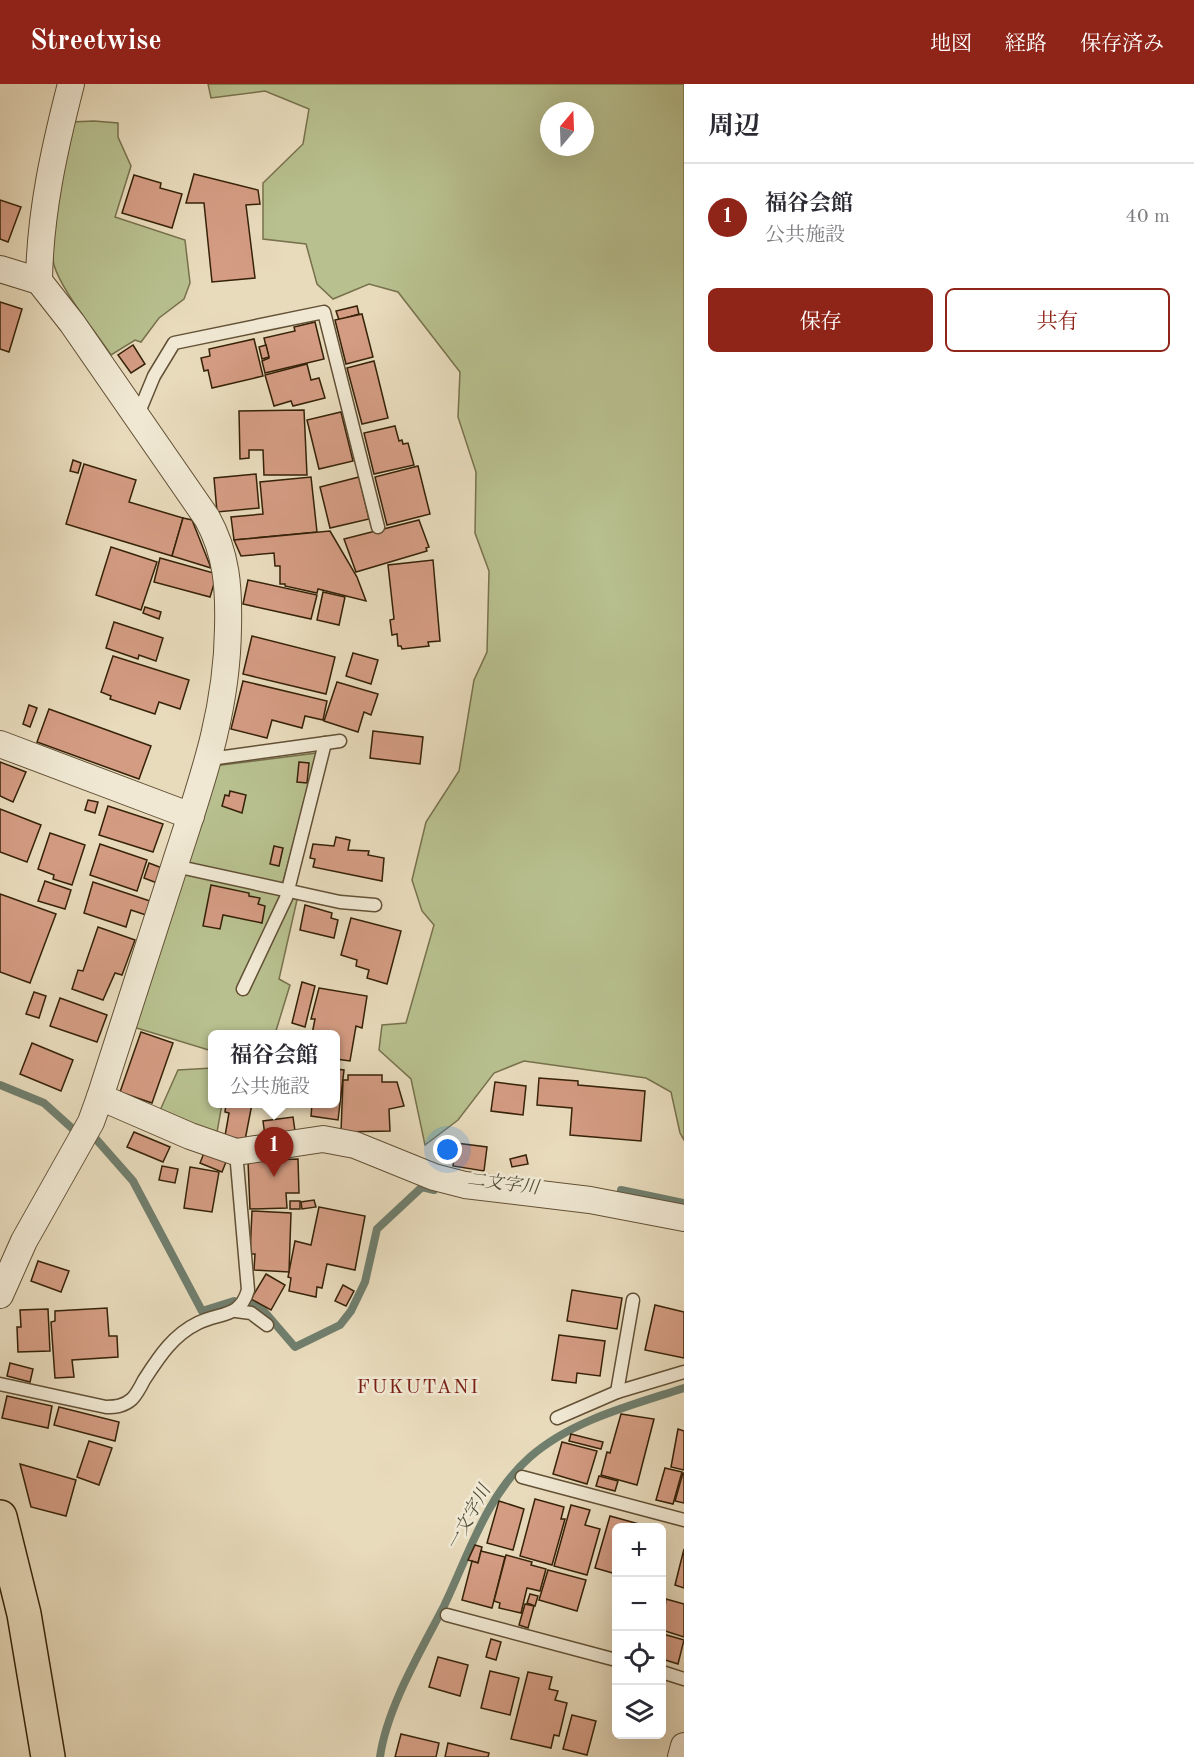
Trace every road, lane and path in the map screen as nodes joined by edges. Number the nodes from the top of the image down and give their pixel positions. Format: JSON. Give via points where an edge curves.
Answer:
{"nodes":[{"id":1,"x":71,"y":84,"type":"edge"},
{"id":2,"x":0,"y":269,"type":"edge"},
{"id":3,"x":39,"y":281,"type":"junction"},
{"id":4,"x":137,"y":417,"type":"junction"},
{"id":5,"x":378,"y":527,"type":"dead end"},
{"id":6,"x":340,"y":741,"type":"dead end"},
{"id":7,"x":325,"y":743,"type":"junction"},
{"id":8,"x":0,"y":744,"type":"edge"},
{"id":9,"x":210,"y":759,"type":"junction"},
{"id":10,"x":191,"y":816,"type":"junction"},
{"id":11,"x":175,"y":866,"type":"junction"},
{"id":12,"x":288,"y":891,"type":"junction"},
{"id":13,"x":375,"y":905,"type":"dead end"},
{"id":14,"x":243,"y":989,"type":"dead end"},
{"id":15,"x":100,"y":1097,"type":"junction"},
{"id":16,"x":236,"y":1152,"type":"junction"},
{"id":17,"x":684,"y":1218,"type":"edge"},
{"id":18,"x":0,"y":1295,"type":"edge"},
{"id":19,"x":633,"y":1300,"type":"dead end"},
{"id":20,"x":236,"y":1311,"type":"junction"},
{"id":21,"x":267,"y":1325,"type":"dead end"},
{"id":22,"x":684,"y":1372,"type":"edge"},
{"id":23,"x":0,"y":1384,"type":"edge"},
{"id":24,"x":617,"y":1392,"type":"junction"},
{"id":25,"x":557,"y":1418,"type":"dead end"},
{"id":26,"x":522,"y":1477,"type":"dead end"},
{"id":27,"x":0,"y":1516,"type":"edge"},
{"id":28,"x":684,"y":1520,"type":"edge"},
{"id":29,"x":447,"y":1615,"type":"dead end"},
{"id":30,"x":612,"y":1659,"type":"edge"},
{"id":31,"x":666,"y":1673,"type":"edge"},
{"id":32,"x":684,"y":1679,"type":"edge"},
{"id":33,"x":684,"y":1746,"type":"edge"},
{"id":34,"x":48,"y":1757,"type":"edge"},
{"id":35,"x":681,"y":1757,"type":"edge"}],
"edges":[{"from":1,"to":3,"type":"street","via":[[49,167]]},
{"from":2,"to":3,"type":"street"},
{"from":3,"to":4,"type":"street"},
{"from":4,"to":5,"type":"lane","via":[[154,376],[174,343],[324,312]]},
{"from":4,"to":9,"type":"street","via":[[207,518],[226,562],[228,659]]},
{"from":6,"to":7,"type":"lane"},
{"from":7,"to":9,"type":"lane"},
{"from":7,"to":12,"type":"lane"},
{"from":8,"to":10,"type":"street"},
{"from":9,"to":10,"type":"street"},
{"from":10,"to":11,"type":"street"},
{"from":11,"to":12,"type":"lane"},
{"from":11,"to":15,"type":"street"},
{"from":12,"to":13,"type":"lane"},
{"from":12,"to":14,"type":"lane"},
{"from":15,"to":16,"type":"street"},
{"from":15,"to":18,"type":"street","via":[[91,1122],[24,1242]]},
{"from":16,"to":17,"type":"street","via":[[323,1139],[355,1145],[434,1177],[465,1185],[590,1200]]},
{"from":16,"to":20,"type":"lane","via":[[248,1290]]},
{"from":19,"to":24,"type":"lane"},
{"from":20,"to":21,"type":"lane","via":[[251,1313]]},
{"from":20,"to":23,"type":"lane","via":[[196,1324],[177,1336],[132,1399],[120,1407]]},
{"from":22,"to":24,"type":"lane"},
{"from":24,"to":25,"type":"lane"},
{"from":26,"to":28,"type":"lane"},
{"from":27,"to":34,"type":"highway","via":[[24,1614]]},
{"from":29,"to":30,"type":"lane"},
{"from":31,"to":32,"type":"lane"},
{"from":33,"to":35,"type":"street"}]}
